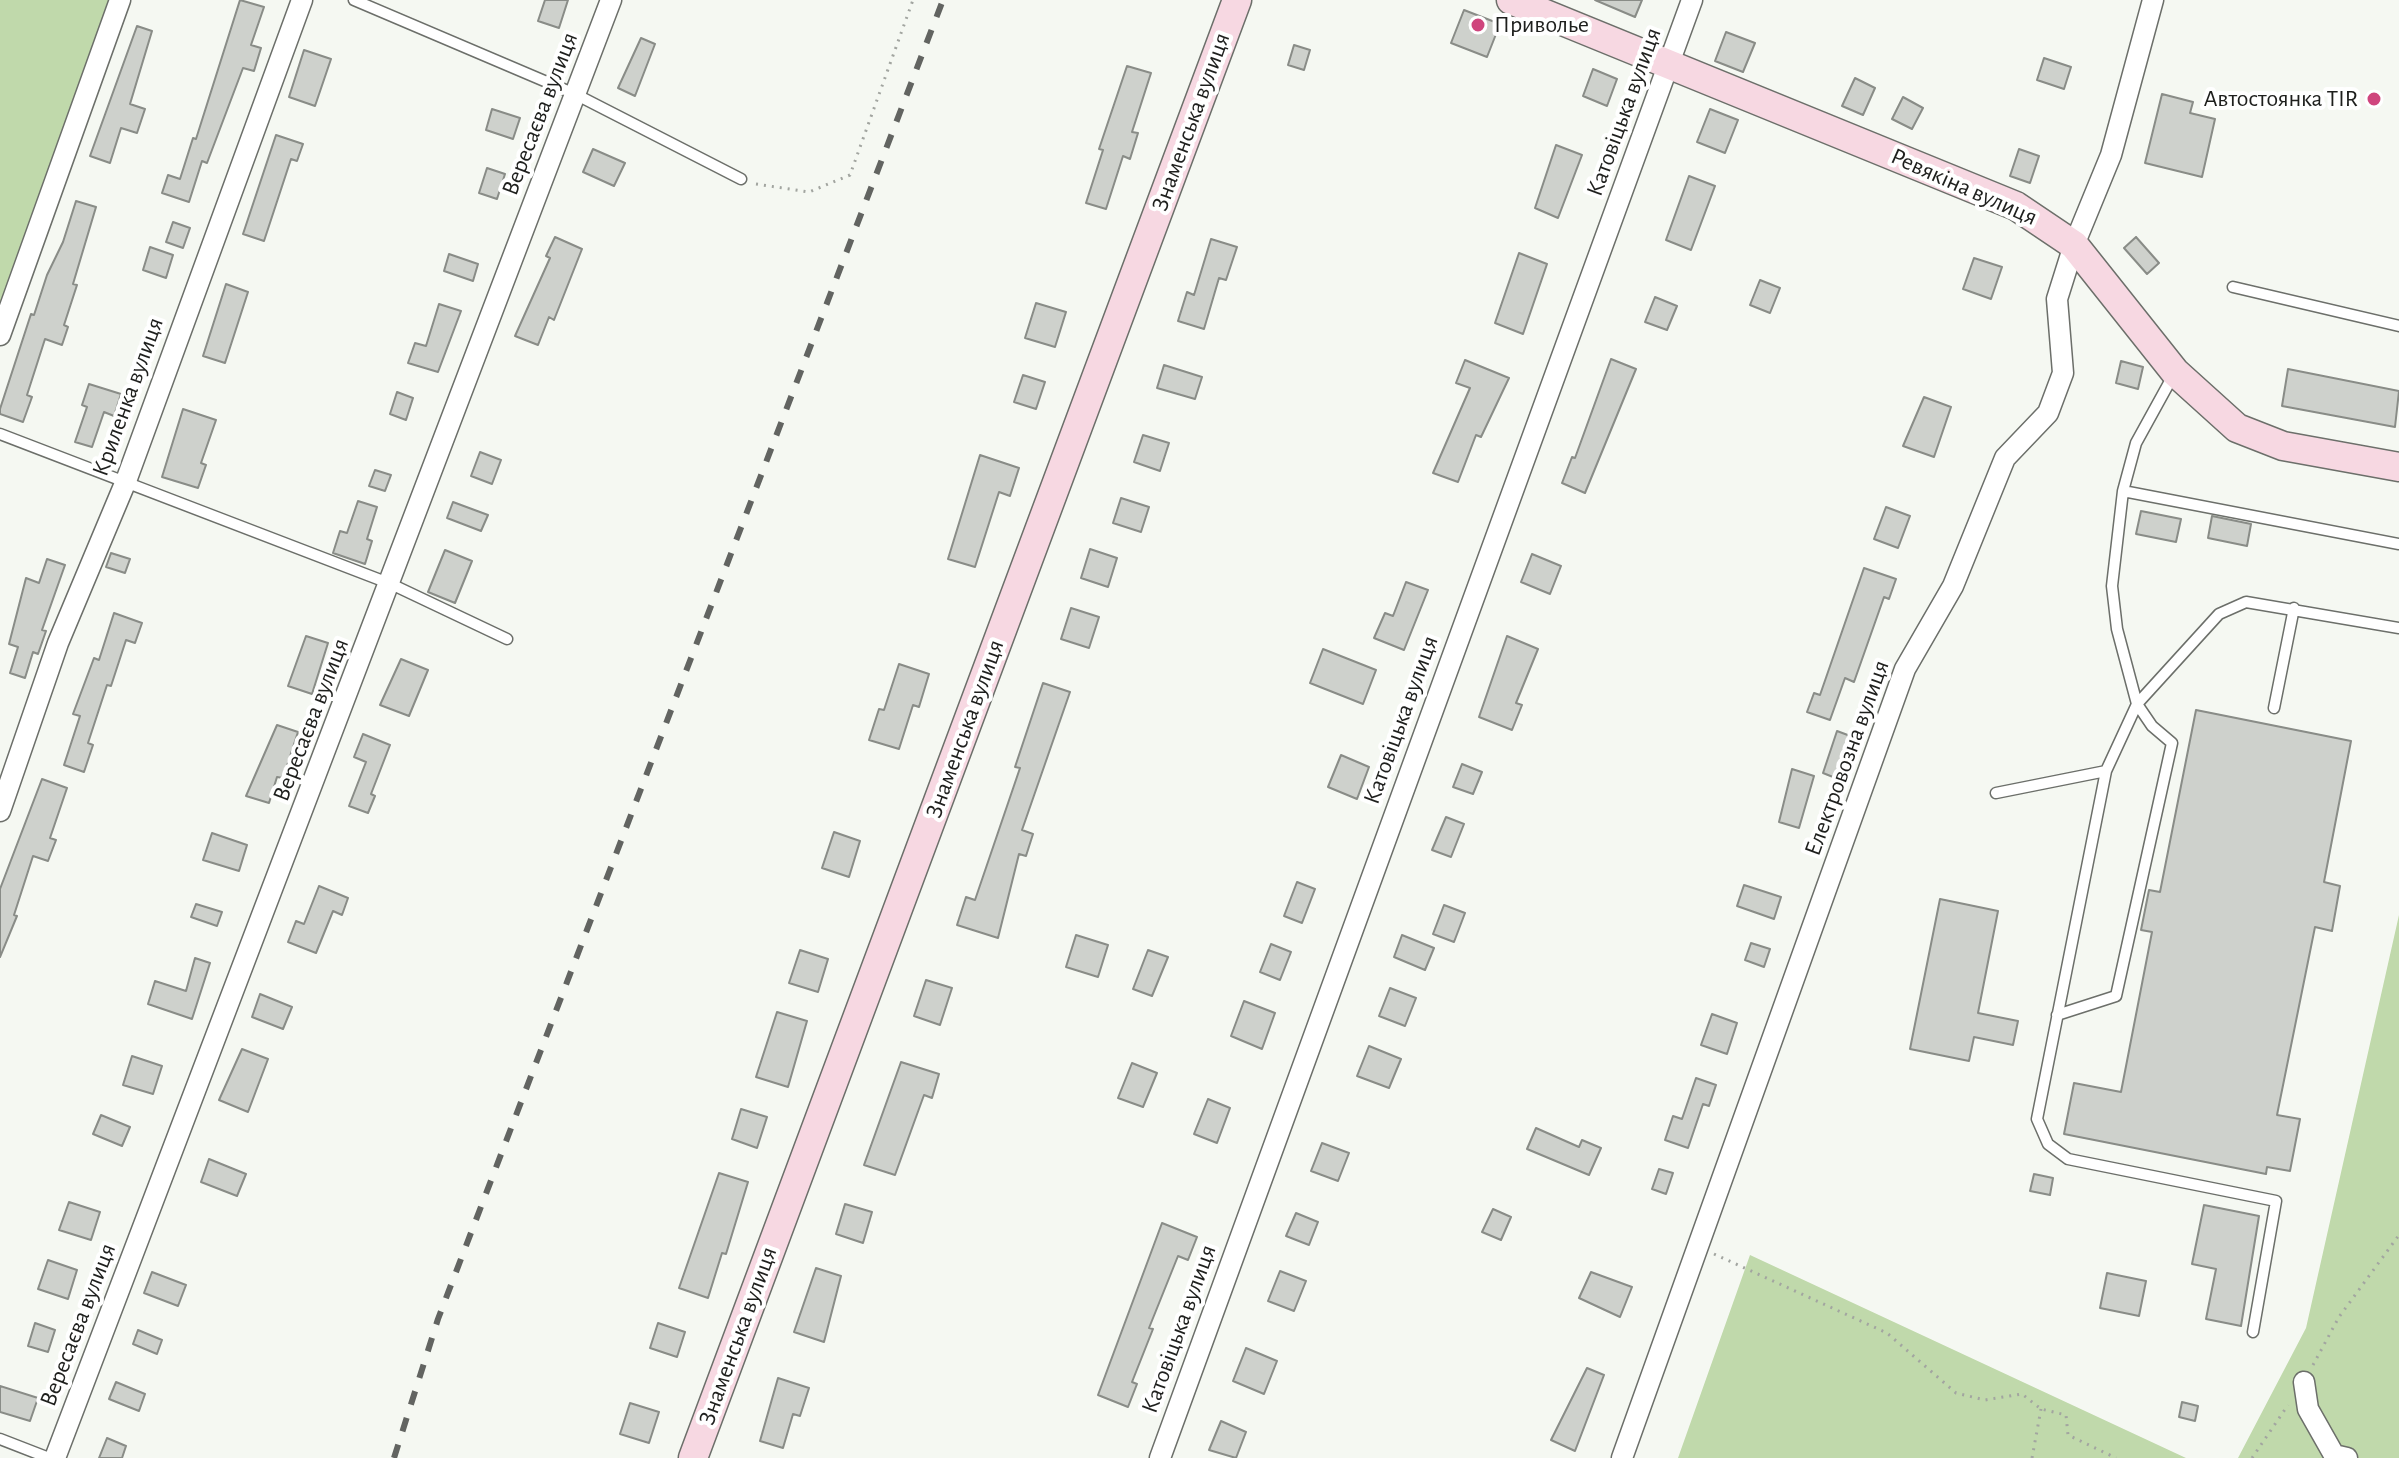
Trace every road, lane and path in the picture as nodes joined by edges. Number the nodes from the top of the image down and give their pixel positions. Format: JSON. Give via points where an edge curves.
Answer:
{"nodes":[{"id":1,"x":120,"y":0,"type":"edge"},
{"id":2,"x":302,"y":0,"type":"edge"},
{"id":3,"x":354,"y":0,"type":"edge"},
{"id":4,"x":611,"y":0,"type":"edge"},
{"id":5,"x":913,"y":0,"type":"edge"},
{"id":6,"x":1237,"y":0,"type":"edge"},
{"id":7,"x":1511,"y":0,"type":"edge"},
{"id":8,"x":1692,"y":0,"type":"edge"},
{"id":9,"x":2153,"y":0,"type":"edge"},
{"id":10,"x":1670,"y":64,"type":"junction"},
{"id":11,"x":575,"y":94,"type":"junction"},
{"id":12,"x":741,"y":179,"type":"joint"},
{"id":13,"x":2074,"y":245,"type":"junction"},
{"id":14,"x":2233,"y":287,"type":"dead end"},
{"id":15,"x":2399,"y":326,"type":"edge"},
{"id":16,"x":0,"y":335,"type":"edge"},
{"id":17,"x":2175,"y":372,"type":"junction"},
{"id":18,"x":0,"y":434,"type":"edge"},
{"id":19,"x":2399,"y":467,"type":"edge"},
{"id":20,"x":126,"y":481,"type":"junction"},
{"id":21,"x":2123,"y":491,"type":"junction"},
{"id":22,"x":2399,"y":544,"type":"edge"},
{"id":23,"x":391,"y":584,"type":"junction"},
{"id":24,"x":2294,"y":608,"type":"junction"},
{"id":25,"x":2399,"y":628,"type":"edge"},
{"id":26,"x":507,"y":639,"type":"dead end"},
{"id":27,"x":2137,"y":704,"type":"junction"},
{"id":28,"x":2274,"y":708,"type":"dead end"},
{"id":29,"x":2106,"y":771,"type":"junction"},
{"id":30,"x":1996,"y":793,"type":"dead end"},
{"id":31,"x":0,"y":811,"type":"edge"},
{"id":32,"x":2057,"y":1015,"type":"junction"},
{"id":33,"x":2399,"y":1235,"type":"edge"},
{"id":34,"x":1699,"y":1247,"type":"junction"},
{"id":35,"x":2253,"y":1332,"type":"dead end"},
{"id":36,"x":2304,"y":1382,"type":"junction"},
{"id":37,"x":2041,"y":1409,"type":"junction"},
{"id":38,"x":0,"y":1439,"type":"edge"},
{"id":39,"x":49,"y":1458,"type":"edge"},
{"id":40,"x":55,"y":1458,"type":"edge"},
{"id":41,"x":693,"y":1458,"type":"edge"},
{"id":42,"x":1160,"y":1458,"type":"edge"},
{"id":43,"x":1622,"y":1458,"type":"edge"},
{"id":44,"x":2032,"y":1458,"type":"edge"},
{"id":45,"x":2116,"y":1458,"type":"edge"},
{"id":46,"x":2252,"y":1458,"type":"edge"},
{"id":47,"x":2347,"y":1458,"type":"edge"}],
"edges":[{"from":1,"to":16,"type":"street"},
{"from":2,"to":20,"type":"street","name":"Криленка вулиця"},
{"from":3,"to":11,"type":"lane"},
{"from":4,"to":11,"type":"street","name":"Вересаєва вулиця"},
{"from":5,"to":12,"type":"path","via":[[850,175],[809,192],[769,189]]},
{"from":6,"to":41,"type":"main road","name":"Знаменська вулиця"},
{"from":7,"to":10,"type":"main road","name":"Ревякіна вулиця"},
{"from":8,"to":10,"type":"street","name":"Катовіцька вулиця"},
{"from":9,"to":13,"type":"street","name":"Електровозна вулиця","via":[[2111,155]]},
{"from":10,"to":13,"type":"main road","name":"Ревякіна вулиця","via":[[2016,206]]},
{"from":10,"to":42,"type":"street","name":"Катовіцька вулиця"},
{"from":11,"to":12,"type":"lane"},
{"from":11,"to":23,"type":"street","name":"Вересаєва вулиця"},
{"from":13,"to":17,"type":"main road","name":"Ревякіна вулиця"},
{"from":13,"to":34,"type":"street","name":"Електровозна вулиця","via":[[2057,299],[2063,373],[2048,413],[2005,458],[1953,586],[1905,669]]},
{"from":14,"to":15,"type":"lane"},
{"from":17,"to":19,"type":"main road","name":"Ревякіна вулиця","via":[[2237,428],[2283,446]]},
{"from":17,"to":21,"type":"lane","via":[[2136,443]]},
{"from":18,"to":20,"type":"lane"},
{"from":20,"to":23,"type":"lane"},
{"from":20,"to":31,"type":"street","name":"Криленка вулиця","via":[[58,643]]},
{"from":21,"to":22,"type":"lane"},
{"from":21,"to":27,"type":"lane","via":[[2112,586],[2117,629]]},
{"from":23,"to":26,"type":"lane"},
{"from":23,"to":40,"type":"street","name":"Вересаєва вулиця"},
{"from":24,"to":25,"type":"lane"},
{"from":24,"to":27,"type":"lane","via":[[2246,602],[2219,614]]},
{"from":24,"to":28,"type":"lane"},
{"from":27,"to":29,"type":"lane"},
{"from":27,"to":32,"type":"lane","via":[[2172,743],[2116,996]]},
{"from":29,"to":30,"type":"lane"},
{"from":29,"to":32,"type":"lane"},
{"from":32,"to":35,"type":"lane","via":[[2037,1119],[2048,1144],[2068,1159],[2276,1201]]},
{"from":33,"to":36,"type":"path","via":[[2339,1317]]},
{"from":34,"to":37,"type":"path","via":[[1887,1333],[1956,1393],[1985,1400],[2022,1394]]},
{"from":34,"to":43,"type":"street","name":"Електровозна вулиця"},
{"from":36,"to":46,"type":"path"},
{"from":36,"to":47,"type":"street","via":[[2308,1409],[2334,1455]]},
{"from":37,"to":44,"type":"path"},
{"from":37,"to":45,"type":"path","via":[[2066,1415],[2068,1435]]},
{"from":38,"to":39,"type":"lane"}]}
